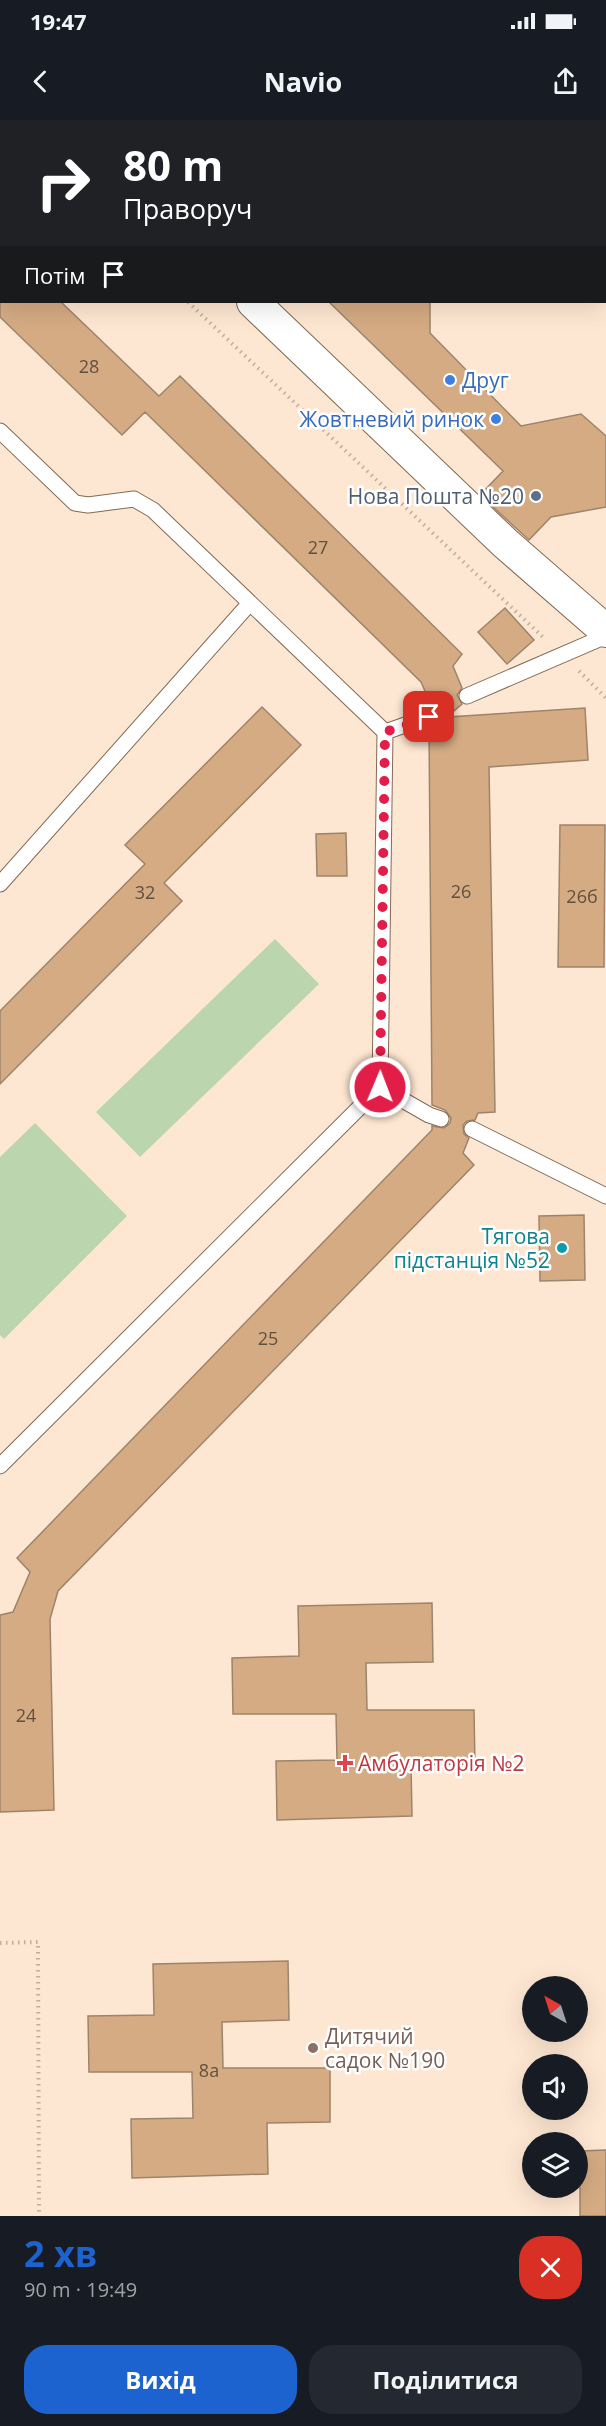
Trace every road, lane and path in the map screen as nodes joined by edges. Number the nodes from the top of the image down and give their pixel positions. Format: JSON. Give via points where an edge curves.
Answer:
{"nodes":[{"id":1,"x":189,"y":303,"type":"edge"},
{"id":2,"x":254,"y":303,"type":"edge"},
{"id":3,"x":0,"y":430,"type":"edge"},
{"id":4,"x":250,"y":603,"type":"junction"},
{"id":5,"x":606,"y":630,"type":"edge"},
{"id":6,"x":606,"y":636,"type":"edge"},
{"id":7,"x":562,"y":655,"type":"junction"},
{"id":8,"x":467,"y":696,"type":"dead end"},
{"id":9,"x":606,"y":698,"type":"edge"},
{"id":10,"x":429,"y":717,"type":"dead end"},
{"id":11,"x":385,"y":732,"type":"junction"},
{"id":12,"x":0,"y":884,"type":"edge"},
{"id":13,"x":380,"y":1087,"type":"junction"},
{"id":14,"x":441,"y":1119,"type":"dead end"},
{"id":15,"x":472,"y":1129,"type":"dead end"},
{"id":16,"x":606,"y":1196,"type":"edge"},
{"id":17,"x":0,"y":1465,"type":"edge"},
{"id":18,"x":0,"y":1943,"type":"edge"},
{"id":19,"x":39,"y":2216,"type":"edge"}],
"edges":[{"from":1,"to":7,"type":"path"},
{"from":2,"to":5,"type":"street","via":[[505,543]]},
{"from":3,"to":4,"type":"lane","via":[[75,503],[134,499],[153,510]]},
{"from":4,"to":11,"type":"lane"},
{"from":4,"to":12,"type":"lane"},
{"from":6,"to":7,"type":"lane"},
{"from":7,"to":8,"type":"lane"},
{"from":7,"to":9,"type":"path"},
{"from":10,"to":11,"type":"lane"},
{"from":11,"to":13,"type":"lane"},
{"from":13,"to":14,"type":"lane"},
{"from":13,"to":17,"type":"lane"},
{"from":15,"to":16,"type":"lane"},
{"from":18,"to":19,"type":"path","via":[[38,1942]]}]}
